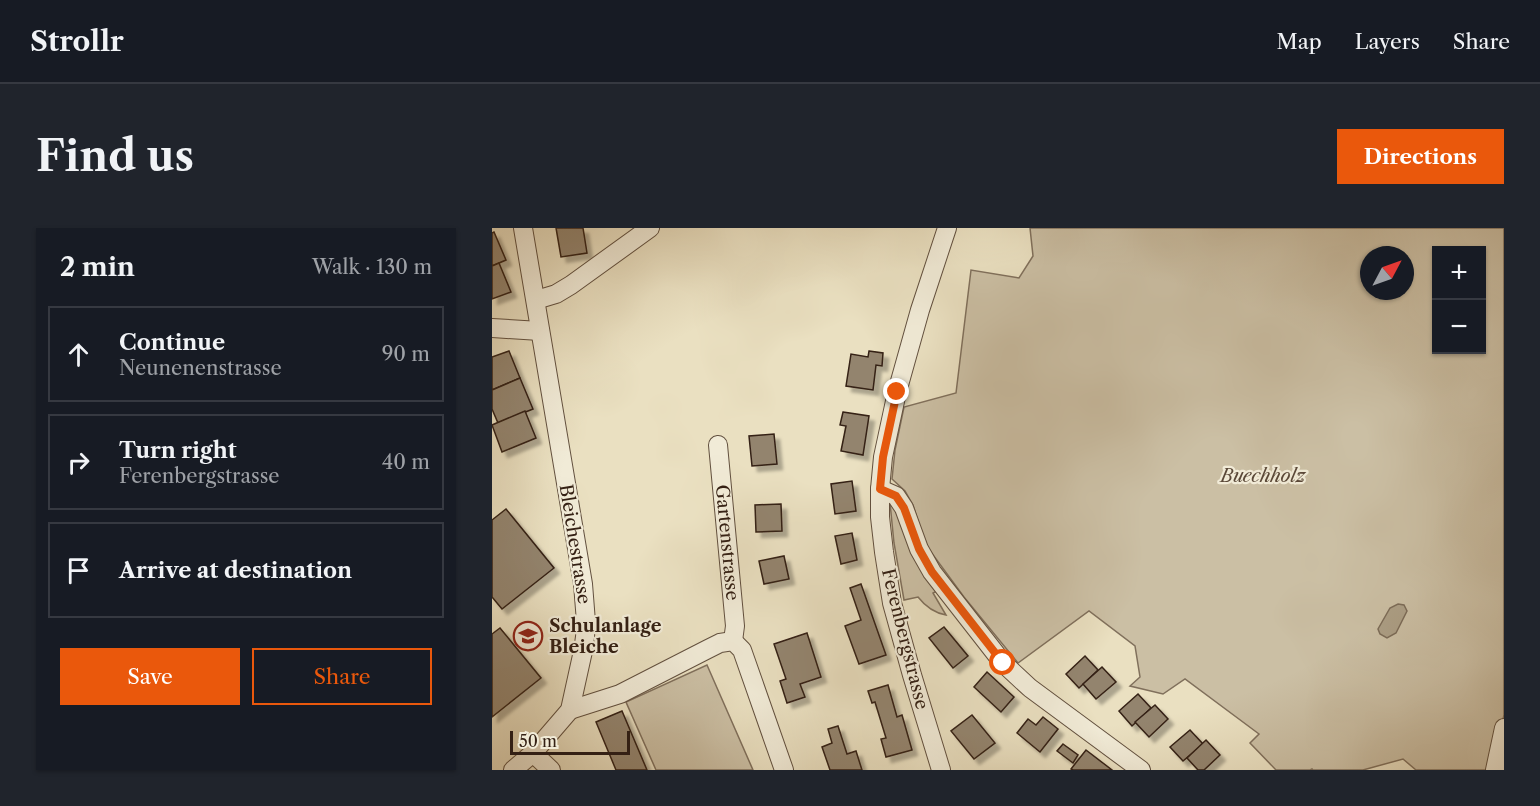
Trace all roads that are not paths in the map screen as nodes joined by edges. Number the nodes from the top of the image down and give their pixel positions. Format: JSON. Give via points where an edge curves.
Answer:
{"nodes":[{"id":1,"x":523,"y":228,"type":"edge"},
{"id":2,"x":650,"y":228,"type":"edge"},
{"id":3,"x":947,"y":228,"type":"edge"},
{"id":4,"x":536,"y":300,"type":"junction"},
{"id":5,"x":492,"y":328,"type":"edge"},
{"id":6,"x":540,"y":331,"type":"junction"},
{"id":7,"x":718,"y":445,"type":"dead end"},
{"id":8,"x":880,"y":489,"type":"junction"},
{"id":9,"x":733,"y":641,"type":"junction"},
{"id":10,"x":570,"y":710,"type":"junction"},
{"id":11,"x":1504,"y":728,"type":"edge"},
{"id":12,"x":533,"y":753,"type":"junction"},
{"id":13,"x":513,"y":770,"type":"edge"},
{"id":14,"x":551,"y":770,"type":"edge"},
{"id":15,"x":784,"y":770,"type":"edge"},
{"id":16,"x":941,"y":770,"type":"edge"},
{"id":17,"x":1141,"y":770,"type":"edge"},
{"id":18,"x":1495,"y":770,"type":"edge"}],
"edges":[{"from":1,"to":4,"type":"street","name":"Bleichestrasse"},
{"from":2,"to":4,"type":"street","via":[[571,285]]},
{"from":3,"to":8,"type":"street","name":"Ferenbergstrasse","via":[[897,392]]},
{"from":4,"to":6,"type":"street","name":"Bleichestrasse"},
{"from":5,"to":6,"type":"street"},
{"from":6,"to":10,"type":"street","name":"Bleichestrasse","via":[[585,605],[583,651]]},
{"from":7,"to":9,"type":"street","name":"Gartenstrasse","via":[[735,626]]},
{"from":8,"to":16,"type":"street","name":"Ferenbergstrasse","via":[[892,603]]},
{"from":8,"to":17,"type":"street","via":[[896,496],[932,572],[1003,663],[1030,688]]},
{"from":9,"to":10,"type":"street","via":[[720,643],[620,694]]},
{"from":9,"to":15,"type":"street","via":[[742,650]]},
{"from":10,"to":12,"type":"street","name":"Bleichestrasse"},
{"from":11,"to":18,"type":"street"},
{"from":12,"to":13,"type":"street","name":"Bleichestrasse"},
{"from":12,"to":14,"type":"street"}]}
